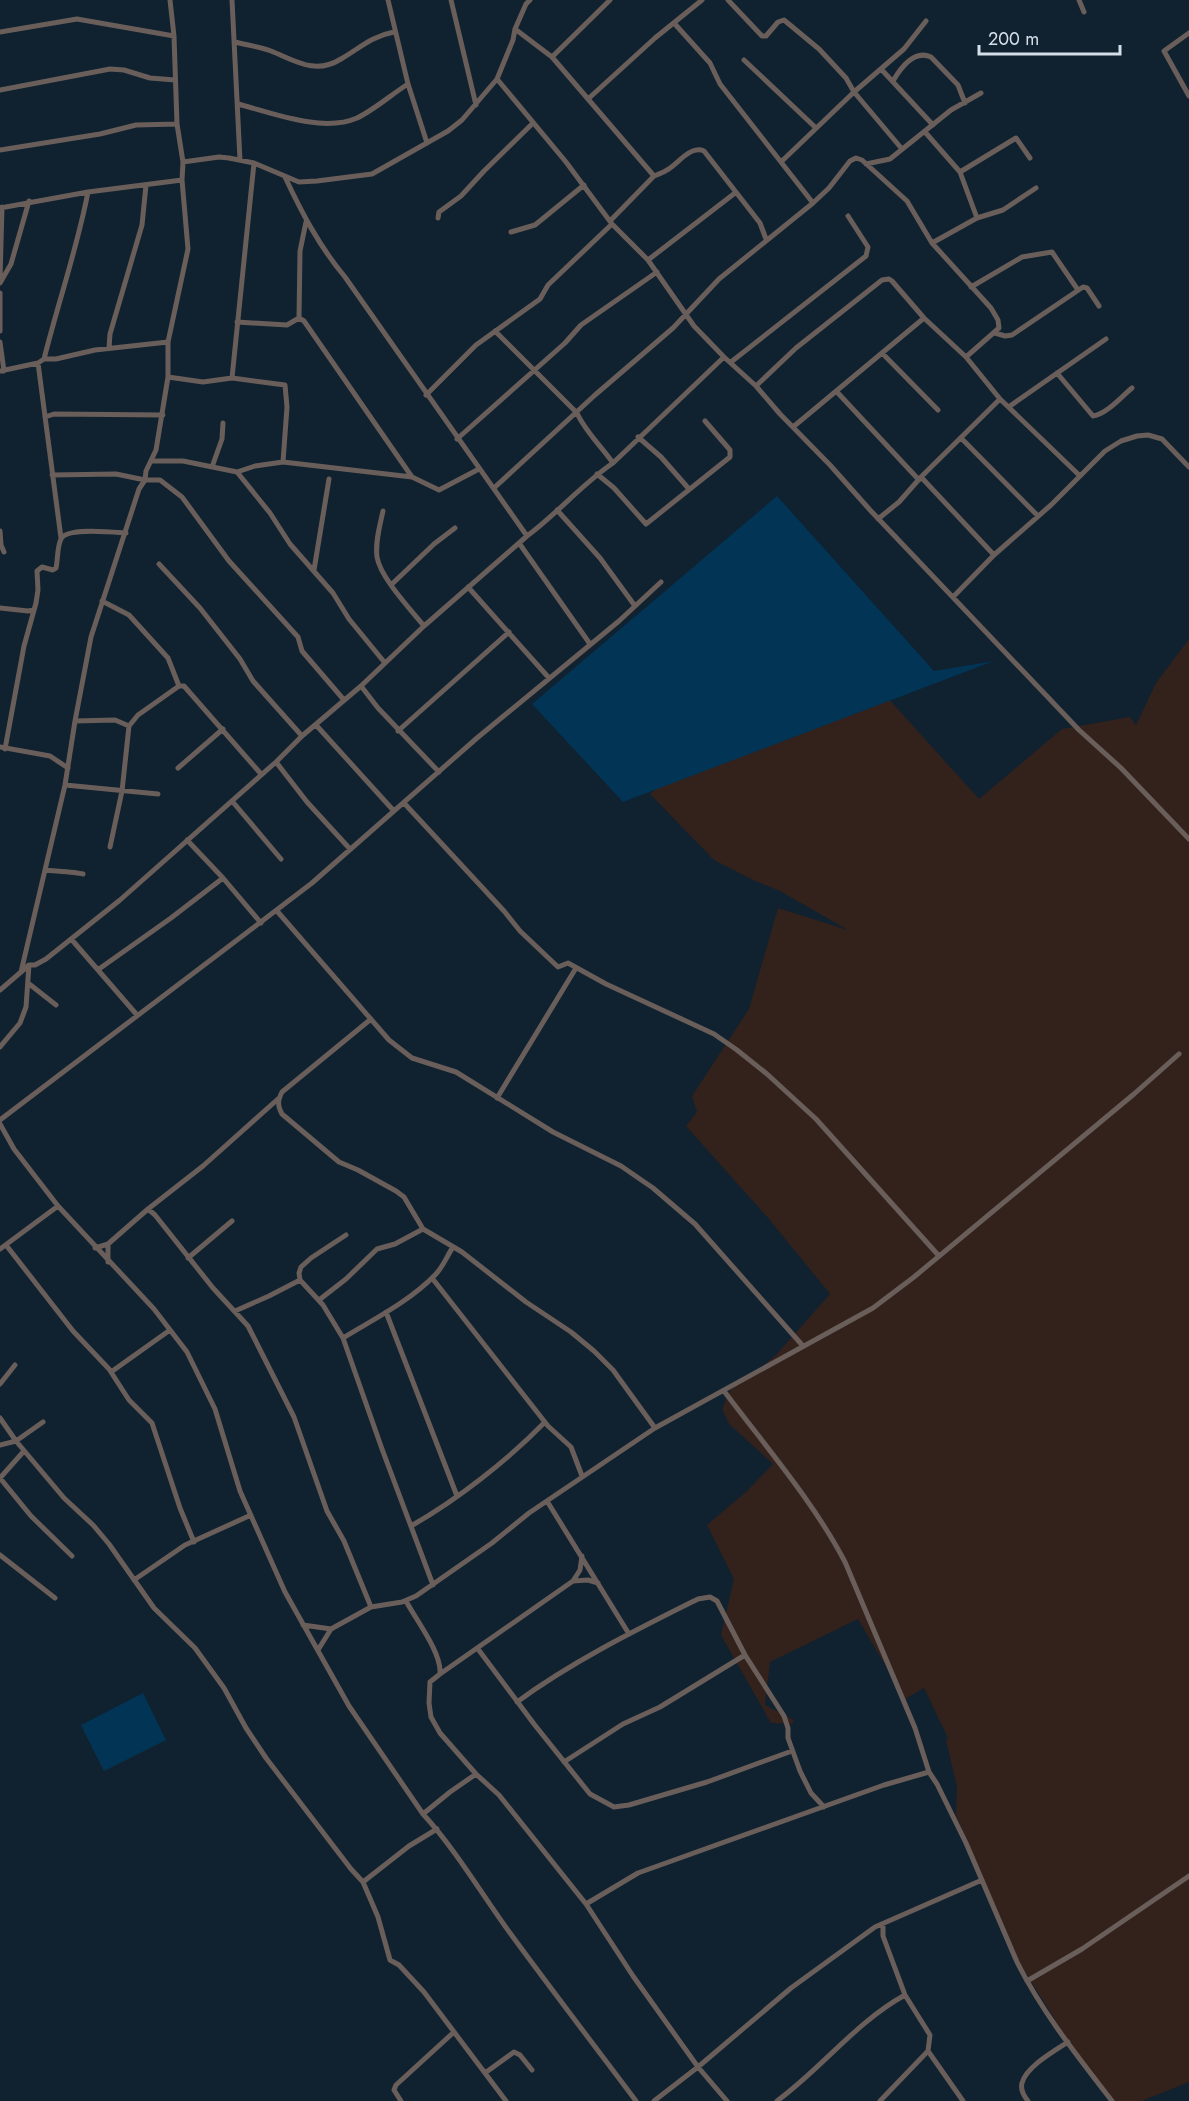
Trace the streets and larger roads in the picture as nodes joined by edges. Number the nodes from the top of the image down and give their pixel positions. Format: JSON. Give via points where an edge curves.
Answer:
{"nodes":[{"id":1,"x":170,"y":0,"type":"edge"},
{"id":2,"x":232,"y":0,"type":"edge"},
{"id":3,"x":388,"y":0,"type":"edge"},
{"id":4,"x":451,"y":0,"type":"edge"},
{"id":5,"x":610,"y":0,"type":"edge"},
{"id":6,"x":702,"y":0,"type":"edge"},
{"id":7,"x":728,"y":0,"type":"edge"},
{"id":8,"x":1079,"y":0,"type":"edge"},
{"id":9,"x":527,"y":1,"type":"edge"},
{"id":10,"x":1084,"y":12,"type":"dead end"},
{"id":11,"x":926,"y":21,"type":"dead end"},
{"id":12,"x":674,"y":23,"type":"junction"},
{"id":13,"x":515,"y":29,"type":"junction"},
{"id":14,"x":0,"y":32,"type":"edge"},
{"id":15,"x":394,"y":32,"type":"junction"},
{"id":16,"x":1189,"y":33,"type":"edge"},
{"id":17,"x":174,"y":36,"type":"junction"},
{"id":18,"x":235,"y":42,"type":"junction"},
{"id":19,"x":552,"y":57,"type":"junction"},
{"id":20,"x":744,"y":60,"type":"dead end"},
{"id":21,"x":881,"y":69,"type":"junction"},
{"id":22,"x":497,"y":79,"type":"junction"},
{"id":23,"x":175,"y":80,"type":"junction"},
{"id":24,"x":893,"y":81,"type":"junction"},
{"id":25,"x":408,"y":84,"type":"junction"},
{"id":26,"x":0,"y":90,"type":"edge"},
{"id":27,"x":854,"y":92,"type":"junction"},
{"id":28,"x":981,"y":93,"type":"dead end"},
{"id":29,"x":1189,"y":96,"type":"edge"},
{"id":30,"x":588,"y":99,"type":"junction"},
{"id":31,"x":965,"y":103,"type":"junction"},
{"id":32,"x":238,"y":104,"type":"junction"},
{"id":33,"x":476,"y":105,"type":"junction"},
{"id":34,"x":533,"y":123,"type":"junction"},
{"id":35,"x":177,"y":124,"type":"junction"},
{"id":36,"x":933,"y":125,"type":"junction"},
{"id":37,"x":816,"y":128,"type":"junction"},
{"id":38,"x":925,"y":132,"type":"junction"},
{"id":39,"x":427,"y":143,"type":"junction"},
{"id":40,"x":902,"y":149,"type":"junction"},
{"id":41,"x":0,"y":150,"type":"edge"},
{"id":42,"x":1030,"y":158,"type":"dead end"},
{"id":43,"x":240,"y":160,"type":"junction"},
{"id":44,"x":782,"y":161,"type":"junction"},
{"id":45,"x":183,"y":162,"type":"junction"},
{"id":46,"x":254,"y":163,"type":"junction"},
{"id":47,"x":866,"y":164,"type":"junction"},
{"id":48,"x":960,"y":172,"type":"junction"},
{"id":49,"x":654,"y":176,"type":"junction"},
{"id":50,"x":285,"y":177,"type":"junction"},
{"id":51,"x":182,"y":180,"type":"junction"},
{"id":52,"x":146,"y":185,"type":"junction"},
{"id":53,"x":584,"y":185,"type":"junction"},
{"id":54,"x":1036,"y":188,"type":"dead end"},
{"id":55,"x":88,"y":192,"type":"junction"},
{"id":56,"x":735,"y":193,"type":"junction"},
{"id":57,"x":29,"y":201,"type":"junction"},
{"id":58,"x":813,"y":203,"type":"junction"},
{"id":59,"x":1,"y":208,"type":"edge"},
{"id":60,"x":848,"y":216,"type":"dead end"},
{"id":61,"x":438,"y":218,"type":"dead end"},
{"id":62,"x":977,"y":218,"type":"junction"},
{"id":63,"x":306,"y":222,"type":"junction"},
{"id":64,"x":611,"y":223,"type":"junction"},
{"id":65,"x":511,"y":232,"type":"dead end"},
{"id":66,"x":766,"y":239,"type":"junction"},
{"id":67,"x":932,"y":243,"type":"junction"},
{"id":68,"x":648,"y":260,"type":"junction"},
{"id":69,"x":657,"y":272,"type":"junction"},
{"id":70,"x":0,"y":282,"type":"edge"},
{"id":71,"x":970,"y":287,"type":"junction"},
{"id":72,"x":1078,"y":290,"type":"junction"},
{"id":73,"x":0,"y":293,"type":"edge"},
{"id":74,"x":1099,"y":306,"type":"dead end"},
{"id":75,"x":686,"y":315,"type":"junction"},
{"id":76,"x":299,"y":318,"type":"junction"},
{"id":77,"x":924,"y":318,"type":"junction"},
{"id":78,"x":237,"y":322,"type":"junction"},
{"id":79,"x":0,"y":331,"type":"edge"},
{"id":80,"x":495,"y":331,"type":"junction"},
{"id":81,"x":995,"y":333,"type":"junction"},
{"id":82,"x":1106,"y":339,"type":"dead end"},
{"id":83,"x":0,"y":342,"type":"edge"},
{"id":84,"x":168,"y":342,"type":"junction"},
{"id":85,"x":109,"y":348,"type":"junction"},
{"id":86,"x":882,"y":353,"type":"junction"},
{"id":87,"x":724,"y":357,"type":"junction"},
{"id":88,"x":966,"y":357,"type":"junction"},
{"id":89,"x":44,"y":359,"type":"junction"},
{"id":90,"x":731,"y":362,"type":"junction"},
{"id":91,"x":38,"y":363,"type":"junction"},
{"id":92,"x":535,"y":369,"type":"junction"},
{"id":93,"x":2,"y":371,"type":"edge"},
{"id":94,"x":1058,"y":374,"type":"junction"},
{"id":95,"x":168,"y":377,"type":"junction"},
{"id":96,"x":232,"y":378,"type":"junction"},
{"id":97,"x":756,"y":386,"type":"junction"},
{"id":98,"x":1132,"y":388,"type":"dead end"},
{"id":99,"x":837,"y":392,"type":"junction"},
{"id":100,"x":426,"y":395,"type":"junction"},
{"id":101,"x":1000,"y":399,"type":"junction"},
{"id":102,"x":1010,"y":406,"type":"junction"},
{"id":103,"x":938,"y":410,"type":"dead end"},
{"id":104,"x":577,"y":413,"type":"junction"},
{"id":105,"x":163,"y":415,"type":"junction"},
{"id":106,"x":45,"y":417,"type":"junction"},
{"id":107,"x":705,"y":421,"type":"dead end"},
{"id":108,"x":224,"y":423,"type":"dead end"},
{"id":109,"x":793,"y":427,"type":"junction"},
{"id":110,"x":638,"y":437,"type":"junction"},
{"id":111,"x":961,"y":438,"type":"junction"},
{"id":112,"x":457,"y":439,"type":"junction"},
{"id":113,"x":151,"y":461,"type":"junction"},
{"id":114,"x":283,"y":462,"type":"junction"},
{"id":115,"x":613,"y":463,"type":"junction"},
{"id":116,"x":212,"y":468,"type":"junction"},
{"id":117,"x":1189,"y":468,"type":"edge"},
{"id":118,"x":479,"y":469,"type":"junction"},
{"id":119,"x":237,"y":472,"type":"junction"},
{"id":120,"x":597,"y":474,"type":"junction"},
{"id":121,"x":52,"y":475,"type":"junction"},
{"id":122,"x":1080,"y":476,"type":"junction"},
{"id":123,"x":412,"y":477,"type":"junction"},
{"id":124,"x":920,"y":478,"type":"junction"},
{"id":125,"x":329,"y":479,"type":"dead end"},
{"id":126,"x":145,"y":480,"type":"junction"},
{"id":127,"x":494,"y":488,"type":"junction"},
{"id":128,"x":688,"y":489,"type":"junction"},
{"id":129,"x":557,"y":510,"type":"junction"},
{"id":130,"x":383,"y":511,"type":"dead end"},
{"id":131,"x":1038,"y":516,"type":"junction"},
{"id":132,"x":878,"y":519,"type":"junction"},
{"id":133,"x":454,"y":528,"type":"dead end"},
{"id":134,"x":0,"y":531,"type":"edge"},
{"id":135,"x":126,"y":533,"type":"junction"},
{"id":136,"x":526,"y":536,"type":"junction"},
{"id":137,"x":61,"y":538,"type":"junction"},
{"id":138,"x":519,"y":543,"type":"junction"},
{"id":139,"x":4,"y":552,"type":"dead end"},
{"id":140,"x":994,"y":555,"type":"junction"},
{"id":141,"x":159,"y":564,"type":"dead end"},
{"id":142,"x":314,"y":570,"type":"junction"},
{"id":143,"x":661,"y":582,"type":"dead end"},
{"id":144,"x":391,"y":585,"type":"junction"},
{"id":145,"x":468,"y":587,"type":"junction"},
{"id":146,"x":952,"y":597,"type":"junction"},
{"id":147,"x":102,"y":601,"type":"junction"},
{"id":148,"x":634,"y":606,"type":"junction"},
{"id":149,"x":0,"y":608,"type":"edge"},
{"id":150,"x":34,"y":610,"type":"junction"},
{"id":151,"x":424,"y":626,"type":"junction"},
{"id":152,"x":509,"y":632,"type":"junction"},
{"id":153,"x":590,"y":644,"type":"junction"},
{"id":154,"x":385,"y":663,"type":"junction"},
{"id":155,"x":549,"y":678,"type":"junction"},
{"id":156,"x":179,"y":686,"type":"junction"},
{"id":157,"x":361,"y":686,"type":"junction"},
{"id":158,"x":344,"y":700,"type":"junction"},
{"id":159,"x":75,"y":721,"type":"junction"},
{"id":160,"x":316,"y":724,"type":"junction"},
{"id":161,"x":129,"y":726,"type":"junction"},
{"id":162,"x":223,"y":729,"type":"junction"},
{"id":163,"x":399,"y":731,"type":"junction"},
{"id":164,"x":302,"y":736,"type":"junction"},
{"id":165,"x":2,"y":748,"type":"edge"},
{"id":166,"x":276,"y":762,"type":"junction"},
{"id":167,"x":68,"y":768,"type":"junction"},
{"id":168,"x":178,"y":768,"type":"dead end"},
{"id":169,"x":439,"y":772,"type":"junction"},
{"id":170,"x":261,"y":774,"type":"junction"},
{"id":171,"x":65,"y":785,"type":"junction"},
{"id":172,"x":122,"y":791,"type":"junction"},
{"id":173,"x":158,"y":794,"type":"dead end"},
{"id":174,"x":232,"y":801,"type":"junction"},
{"id":175,"x":404,"y":802,"type":"junction"},
{"id":176,"x":393,"y":810,"type":"junction"},
{"id":177,"x":1189,"y":839,"type":"edge"},
{"id":178,"x":187,"y":840,"type":"junction"},
{"id":179,"x":110,"y":848,"type":"dead end"},
{"id":180,"x":350,"y":849,"type":"junction"},
{"id":181,"x":281,"y":859,"type":"dead end"},
{"id":182,"x":45,"y":870,"type":"junction"},
{"id":183,"x":83,"y":874,"type":"dead end"},
{"id":184,"x":223,"y":878,"type":"junction"},
{"id":185,"x":277,"y":911,"type":"junction"},
{"id":186,"x":261,"y":923,"type":"junction"},
{"id":187,"x":72,"y":939,"type":"junction"},
{"id":188,"x":29,"y":965,"type":"junction"},
{"id":189,"x":576,"y":968,"type":"junction"},
{"id":190,"x":99,"y":969,"type":"junction"},
{"id":191,"x":21,"y":972,"type":"junction"},
{"id":192,"x":27,"y":981,"type":"junction"},
{"id":193,"x":0,"y":990,"type":"edge"},
{"id":194,"x":56,"y":1005,"type":"dead end"},
{"id":195,"x":137,"y":1016,"type":"junction"},
{"id":196,"x":371,"y":1019,"type":"junction"},
{"id":197,"x":0,"y":1047,"type":"edge"},
{"id":198,"x":1179,"y":1054,"type":"dead end"},
{"id":199,"x":497,"y":1098,"type":"junction"},
{"id":200,"x":278,"y":1099,"type":"junction"},
{"id":201,"x":0,"y":1122,"type":"edge"},
{"id":202,"x":57,"y":1206,"type":"junction"},
{"id":203,"x":148,"y":1209,"type":"junction"},
{"id":204,"x":232,"y":1221,"type":"dead end"},
{"id":205,"x":423,"y":1229,"type":"junction"},
{"id":206,"x":346,"y":1234,"type":"dead end"},
{"id":207,"x":108,"y":1244,"type":"junction"},
{"id":208,"x":2,"y":1247,"type":"edge"},
{"id":209,"x":453,"y":1247,"type":"junction"},
{"id":210,"x":95,"y":1248,"type":"junction"},
{"id":211,"x":939,"y":1256,"type":"junction"},
{"id":212,"x":188,"y":1258,"type":"junction"},
{"id":213,"x":108,"y":1262,"type":"junction"},
{"id":214,"x":432,"y":1278,"type":"junction"},
{"id":215,"x":300,"y":1280,"type":"junction"},
{"id":216,"x":319,"y":1300,"type":"junction"},
{"id":217,"x":234,"y":1311,"type":"junction"},
{"id":218,"x":386,"y":1312,"type":"junction"},
{"id":219,"x":170,"y":1330,"type":"junction"},
{"id":220,"x":343,"y":1338,"type":"junction"},
{"id":221,"x":803,"y":1346,"type":"junction"},
{"id":222,"x":15,"y":1365,"type":"dead end"},
{"id":223,"x":111,"y":1372,"type":"junction"},
{"id":224,"x":0,"y":1384,"type":"edge"},
{"id":225,"x":724,"y":1391,"type":"junction"},
{"id":226,"x":0,"y":1419,"type":"edge"},
{"id":227,"x":44,"y":1422,"type":"dead end"},
{"id":228,"x":545,"y":1422,"type":"junction"},
{"id":229,"x":655,"y":1428,"type":"junction"},
{"id":230,"x":16,"y":1442,"type":"junction"},
{"id":231,"x":0,"y":1445,"type":"edge"},
{"id":232,"x":24,"y":1451,"type":"junction"},
{"id":233,"x":582,"y":1476,"type":"junction"},
{"id":234,"x":457,"y":1496,"type":"junction"},
{"id":235,"x":547,"y":1501,"type":"junction"},
{"id":236,"x":251,"y":1515,"type":"junction"},
{"id":237,"x":411,"y":1526,"type":"junction"},
{"id":238,"x":194,"y":1542,"type":"junction"},
{"id":239,"x":0,"y":1555,"type":"edge"},
{"id":240,"x":72,"y":1556,"type":"dead end"},
{"id":241,"x":582,"y":1556,"type":"junction"},
{"id":242,"x":134,"y":1580,"type":"junction"},
{"id":243,"x":573,"y":1581,"type":"junction"},
{"id":244,"x":599,"y":1583,"type":"junction"},
{"id":245,"x":433,"y":1585,"type":"junction"},
{"id":246,"x":55,"y":1598,"type":"dead end"},
{"id":247,"x":406,"y":1600,"type":"junction"},
{"id":248,"x":371,"y":1607,"type":"junction"},
{"id":249,"x":303,"y":1625,"type":"junction"},
{"id":250,"x":331,"y":1629,"type":"junction"},
{"id":251,"x":629,"y":1634,"type":"junction"},
{"id":252,"x":478,"y":1649,"type":"junction"},
{"id":253,"x":318,"y":1650,"type":"junction"},
{"id":254,"x":745,"y":1655,"type":"junction"},
{"id":255,"x":440,"y":1674,"type":"junction"},
{"id":256,"x":517,"y":1702,"type":"junction"},
{"id":257,"x":792,"y":1751,"type":"junction"},
{"id":258,"x":564,"y":1762,"type":"junction"},
{"id":259,"x":928,"y":1772,"type":"junction"},
{"id":260,"x":477,"y":1774,"type":"junction"},
{"id":261,"x":824,"y":1807,"type":"junction"},
{"id":262,"x":423,"y":1814,"type":"junction"},
{"id":263,"x":437,"y":1829,"type":"junction"},
{"id":264,"x":1189,"y":1876,"type":"edge"},
{"id":265,"x":982,"y":1880,"type":"junction"},
{"id":266,"x":363,"y":1882,"type":"junction"},
{"id":267,"x":586,"y":1904,"type":"junction"},
{"id":268,"x":883,"y":1924,"type":"junction"},
{"id":269,"x":1027,"y":1982,"type":"junction"},
{"id":270,"x":905,"y":1995,"type":"junction"},
{"id":271,"x":454,"y":2032,"type":"junction"},
{"id":272,"x":1068,"y":2042,"type":"junction"},
{"id":273,"x":928,"y":2051,"type":"junction"},
{"id":274,"x":698,"y":2067,"type":"junction"},
{"id":275,"x":532,"y":2070,"type":"dead end"},
{"id":276,"x":486,"y":2073,"type":"junction"},
{"id":277,"x":401,"y":2101,"type":"edge"},
{"id":278,"x":506,"y":2101,"type":"edge"},
{"id":279,"x":636,"y":2101,"type":"edge"},
{"id":280,"x":654,"y":2101,"type":"edge"},
{"id":281,"x":727,"y":2101,"type":"edge"},
{"id":282,"x":777,"y":2101,"type":"edge"},
{"id":283,"x":880,"y":2101,"type":"edge"},
{"id":284,"x":963,"y":2101,"type":"edge"},
{"id":285,"x":1028,"y":2101,"type":"edge"},
{"id":286,"x":1112,"y":2101,"type":"edge"}],
"edges":[{"from":1,"to":17,"type":"street"},
{"from":2,"to":18,"type":"street"},
{"from":3,"to":15,"type":"street"},
{"from":4,"to":33,"type":"street"},
{"from":5,"to":19,"type":"street"},
{"from":6,"to":12,"type":"street"},
{"from":7,"to":27,"type":"street","via":[[762,36],[784,20],[819,49]]},
{"from":8,"to":10,"type":"street"},
{"from":9,"to":13,"type":"street"},
{"from":11,"to":21,"type":"street","via":[[904,49]]},
{"from":12,"to":30,"type":"street"},
{"from":12,"to":44,"type":"street","via":[[710,63],[720,84]]},
{"from":13,"to":19,"type":"street"},
{"from":13,"to":22,"type":"street"},
{"from":14,"to":17,"type":"street","via":[[78,20]]},
{"from":15,"to":18,"type":"street","via":[[379,34],[340,60],[321,67]]},
{"from":15,"to":25,"type":"street"},
{"from":16,"to":29,"type":"street","via":[[1164,51]]},
{"from":17,"to":23,"type":"street"},
{"from":18,"to":32,"type":"street"},
{"from":19,"to":30,"type":"street"},
{"from":20,"to":37,"type":"street"},
{"from":21,"to":24,"type":"street"},
{"from":21,"to":27,"type":"street"},
{"from":22,"to":33,"type":"street"},
{"from":22,"to":34,"type":"street"},
{"from":23,"to":26,"type":"street","via":[[110,69]]},
{"from":23,"to":35,"type":"street"},
{"from":24,"to":31,"type":"street","via":[[908,62],[926,55],[958,85]]},
{"from":24,"to":36,"type":"street"},
{"from":25,"to":32,"type":"street","via":[[358,118],[343,122],[307,122]]},
{"from":25,"to":39,"type":"street"},
{"from":27,"to":37,"type":"street"},
{"from":27,"to":40,"type":"street"},
{"from":28,"to":31,"type":"street"},
{"from":30,"to":49,"type":"street"},
{"from":31,"to":36,"type":"street"},
{"from":32,"to":43,"type":"street"},
{"from":33,"to":39,"type":"street","via":[[455,126]]},
{"from":34,"to":53,"type":"street"},
{"from":34,"to":61,"type":"street"},
{"from":35,"to":41,"type":"street","via":[[136,125]]},
{"from":35,"to":45,"type":"street"},
{"from":36,"to":38,"type":"street"},
{"from":37,"to":44,"type":"street"},
{"from":38,"to":40,"type":"street"},
{"from":38,"to":48,"type":"street"},
{"from":39,"to":50,"type":"street","via":[[372,174],[317,182]]},
{"from":40,"to":47,"type":"street","via":[[890,159]]},
{"from":42,"to":48,"type":"street","via":[[1016,138]]},
{"from":43,"to":45,"type":"street","via":[[219,157]]},
{"from":43,"to":46,"type":"street"},
{"from":44,"to":58,"type":"street"},
{"from":45,"to":51,"type":"street"},
{"from":46,"to":50,"type":"street"},
{"from":46,"to":78,"type":"street"},
{"from":47,"to":58,"type":"street","via":[[856,158],[850,161]]},
{"from":47,"to":67,"type":"street","via":[[907,201]]},
{"from":48,"to":62,"type":"street"},
{"from":49,"to":56,"type":"street","via":[[700,149],[712,159]]},
{"from":49,"to":64,"type":"street"},
{"from":50,"to":63,"type":"street"},
{"from":51,"to":52,"type":"street"},
{"from":51,"to":84,"type":"street","via":[[188,249]]},
{"from":52,"to":55,"type":"street"},
{"from":52,"to":85,"type":"street","via":[[142,225]]},
{"from":53,"to":64,"type":"street"},
{"from":53,"to":65,"type":"street","via":[[535,225]]},
{"from":54,"to":62,"type":"street","via":[[1003,210]]},
{"from":55,"to":57,"type":"street"},
{"from":55,"to":89,"type":"street"},
{"from":56,"to":66,"type":"street","via":[[760,223]]},
{"from":56,"to":68,"type":"street"},
{"from":57,"to":59,"type":"street"},
{"from":57,"to":70,"type":"street","via":[[11,264]]},
{"from":58,"to":66,"type":"street"},
{"from":59,"to":70,"type":"street"},
{"from":60,"to":90,"type":"street","via":[[868,247],[866,256]]},
{"from":62,"to":67,"type":"street"},
{"from":63,"to":76,"type":"street","via":[[300,250]]},
{"from":63,"to":100,"type":"street"},
{"from":64,"to":68,"type":"street"},
{"from":64,"to":80,"type":"street","via":[[548,285],[540,299]]},
{"from":66,"to":75,"type":"street","via":[[719,279]]},
{"from":67,"to":71,"type":"street"},
{"from":68,"to":69,"type":"street"},
{"from":69,"to":75,"type":"street"},
{"from":69,"to":92,"type":"street","via":[[581,325]]},
{"from":71,"to":72,"type":"street","via":[[1022,257],[1052,252]]},
{"from":71,"to":81,"type":"street","via":[[998,320]]},
{"from":72,"to":74,"type":"street","via":[[1087,288]]},
{"from":72,"to":81,"type":"street","via":[[1012,335]]},
{"from":73,"to":79,"type":"street"},
{"from":75,"to":87,"type":"street"},
{"from":75,"to":104,"type":"street"},
{"from":76,"to":78,"type":"street","via":[[287,325]]},
{"from":76,"to":123,"type":"street"},
{"from":77,"to":86,"type":"street"},
{"from":77,"to":88,"type":"street"},
{"from":77,"to":97,"type":"street","via":[[892,281],[882,280],[796,348]]},
{"from":78,"to":96,"type":"street"},
{"from":80,"to":92,"type":"street"},
{"from":80,"to":100,"type":"street"},
{"from":81,"to":88,"type":"street"},
{"from":82,"to":94,"type":"street"},
{"from":83,"to":93,"type":"street"},
{"from":84,"to":85,"type":"street"},
{"from":84,"to":95,"type":"street"},
{"from":85,"to":89,"type":"street"},
{"from":86,"to":99,"type":"street"},
{"from":86,"to":103,"type":"street"},
{"from":87,"to":90,"type":"street"},
{"from":87,"to":110,"type":"street"},
{"from":88,"to":101,"type":"street"},
{"from":89,"to":91,"type":"street"},
{"from":90,"to":97,"type":"street"},
{"from":91,"to":93,"type":"street"},
{"from":91,"to":106,"type":"street"},
{"from":92,"to":104,"type":"street"},
{"from":92,"to":112,"type":"street"},
{"from":94,"to":98,"type":"street","via":[[1093,416]]},
{"from":94,"to":102,"type":"street"},
{"from":95,"to":96,"type":"street","via":[[203,382]]},
{"from":95,"to":105,"type":"street"},
{"from":96,"to":114,"type":"street","via":[[285,385]]},
{"from":97,"to":109,"type":"street"},
{"from":99,"to":109,"type":"street"},
{"from":99,"to":124,"type":"street"},
{"from":100,"to":112,"type":"street"},
{"from":101,"to":102,"type":"street"},
{"from":101,"to":111,"type":"street"},
{"from":102,"to":122,"type":"street"},
{"from":104,"to":115,"type":"street"},
{"from":104,"to":127,"type":"street"},
{"from":105,"to":106,"type":"street"},
{"from":105,"to":113,"type":"street"},
{"from":106,"to":121,"type":"street"},
{"from":107,"to":128,"type":"street","via":[[730,450],[730,457]]},
{"from":108,"to":116,"type":"street"},
{"from":109,"to":132,"type":"street"},
{"from":110,"to":115,"type":"street"},
{"from":110,"to":128,"type":"street"},
{"from":111,"to":124,"type":"street"},
{"from":111,"to":131,"type":"street"},
{"from":112,"to":118,"type":"street"},
{"from":113,"to":116,"type":"street","via":[[183,461]]},
{"from":113,"to":126,"type":"street"},
{"from":114,"to":119,"type":"street"},
{"from":114,"to":123,"type":"street"},
{"from":115,"to":120,"type":"street"},
{"from":116,"to":119,"type":"street"},
{"from":117,"to":122,"type":"street","via":[[1162,439],[1148,435],[1121,441]]},
{"from":118,"to":123,"type":"street","via":[[439,490]]},
{"from":118,"to":127,"type":"street"},
{"from":119,"to":142,"type":"street"},
{"from":120,"to":128,"type":"street","via":[[646,524]]},
{"from":120,"to":129,"type":"street"},
{"from":121,"to":126,"type":"street","via":[[116,474]]},
{"from":121,"to":137,"type":"street"},
{"from":122,"to":131,"type":"street"},
{"from":124,"to":132,"type":"street"},
{"from":124,"to":140,"type":"street"},
{"from":125,"to":142,"type":"street"},
{"from":126,"to":135,"type":"street"},
{"from":126,"to":158,"type":"street","via":[[160,480],[182,497],[229,561],[298,637],[302,651]]},
{"from":127,"to":136,"type":"street"},
{"from":129,"to":136,"type":"street"},
{"from":129,"to":148,"type":"street","via":[[600,558]]},
{"from":130,"to":144,"type":"street","via":[[377,560]]},
{"from":131,"to":140,"type":"street"},
{"from":132,"to":146,"type":"street"},
{"from":133,"to":144,"type":"street"},
{"from":134,"to":139,"type":"street"},
{"from":135,"to":137,"type":"street","via":[[66,533]]},
{"from":135,"to":147,"type":"street"},
{"from":136,"to":138,"type":"street"},
{"from":137,"to":150,"type":"street","via":[[56,568],[42,567],[37,571]]},
{"from":138,"to":145,"type":"street"},
{"from":138,"to":153,"type":"street"},
{"from":140,"to":146,"type":"street"},
{"from":141,"to":164,"type":"street","via":[[200,608],[253,681]]},
{"from":142,"to":154,"type":"street"},
{"from":143,"to":148,"type":"street"},
{"from":144,"to":151,"type":"street"},
{"from":145,"to":151,"type":"street"},
{"from":145,"to":152,"type":"street"},
{"from":146,"to":177,"type":"street"},
{"from":147,"to":156,"type":"street","via":[[129,615],[168,658]]},
{"from":147,"to":159,"type":"street"},
{"from":148,"to":153,"type":"street"},
{"from":149,"to":150,"type":"street"},
{"from":150,"to":165,"type":"street"},
{"from":151,"to":154,"type":"street"},
{"from":152,"to":155,"type":"street"},
{"from":152,"to":163,"type":"street"},
{"from":153,"to":155,"type":"street"},
{"from":154,"to":157,"type":"street"},
{"from":155,"to":169,"type":"street"},
{"from":156,"to":161,"type":"street"},
{"from":156,"to":162,"type":"street","via":[[184,686]]},
{"from":157,"to":158,"type":"street"},
{"from":157,"to":163,"type":"street"},
{"from":158,"to":160,"type":"street"},
{"from":159,"to":161,"type":"street","via":[[115,720]]},
{"from":159,"to":167,"type":"street"},
{"from":160,"to":164,"type":"street"},
{"from":160,"to":176,"type":"street"},
{"from":161,"to":172,"type":"street"},
{"from":162,"to":168,"type":"street"},
{"from":162,"to":170,"type":"street"},
{"from":163,"to":169,"type":"street"},
{"from":164,"to":166,"type":"street"},
{"from":165,"to":167,"type":"street","via":[[50,756]]},
{"from":166,"to":170,"type":"street"},
{"from":166,"to":180,"type":"street"},
{"from":167,"to":171,"type":"street"},
{"from":169,"to":175,"type":"street"},
{"from":170,"to":174,"type":"street"},
{"from":171,"to":172,"type":"street"},
{"from":171,"to":182,"type":"street"},
{"from":172,"to":173,"type":"street"},
{"from":172,"to":179,"type":"street"},
{"from":174,"to":178,"type":"street"},
{"from":174,"to":181,"type":"street"},
{"from":175,"to":176,"type":"street"},
{"from":175,"to":189,"type":"street","via":[[520,931],[558,967],[568,963]]},
{"from":176,"to":180,"type":"street"},
{"from":178,"to":184,"type":"street"},
{"from":178,"to":187,"type":"street"},
{"from":180,"to":185,"type":"street"},
{"from":182,"to":183,"type":"street"},
{"from":182,"to":191,"type":"street"},
{"from":184,"to":186,"type":"street"},
{"from":184,"to":190,"type":"street"},
{"from":185,"to":186,"type":"street"},
{"from":185,"to":196,"type":"street"},
{"from":186,"to":195,"type":"street"},
{"from":187,"to":188,"type":"street","via":[[46,959]]},
{"from":187,"to":190,"type":"street"},
{"from":188,"to":191,"type":"street"},
{"from":188,"to":192,"type":"street"},
{"from":189,"to":199,"type":"street"},
{"from":189,"to":211,"type":"street","via":[[714,1034],[737,1050],[816,1119]]},
{"from":190,"to":195,"type":"street"},
{"from":191,"to":193,"type":"street"},
{"from":192,"to":194,"type":"street"},
{"from":192,"to":197,"type":"street","via":[[26,1006],[20,1023]]},
{"from":195,"to":201,"type":"street"},
{"from":196,"to":199,"type":"street","via":[[412,1058],[456,1072]]},
{"from":196,"to":200,"type":"street"},
{"from":198,"to":211,"type":"street"},
{"from":199,"to":221,"type":"street","via":[[621,1166],[673,1203]]},
{"from":200,"to":203,"type":"street"},
{"from":200,"to":205,"type":"street","via":[[282,1114],[339,1162],[404,1197]]},
{"from":201,"to":202,"type":"street","via":[[14,1149]]},
{"from":202,"to":208,"type":"street"},
{"from":202,"to":210,"type":"street"},
{"from":203,"to":207,"type":"street"},
{"from":203,"to":212,"type":"street"},
{"from":204,"to":212,"type":"street"},
{"from":205,"to":209,"type":"street"},
{"from":205,"to":216,"type":"street","via":[[377,1249]]},
{"from":206,"to":215,"type":"street","via":[[301,1267]]},
{"from":207,"to":210,"type":"street"},
{"from":207,"to":213,"type":"street"},
{"from":208,"to":223,"type":"street"},
{"from":209,"to":214,"type":"street"},
{"from":209,"to":229,"type":"street","via":[[594,1351],[613,1370]]},
{"from":210,"to":213,"type":"street"},
{"from":211,"to":221,"type":"street","via":[[873,1308]]},
{"from":212,"to":217,"type":"street"},
{"from":213,"to":219,"type":"street"},
{"from":214,"to":218,"type":"street"},
{"from":214,"to":228,"type":"street"},
{"from":215,"to":216,"type":"street"},
{"from":215,"to":217,"type":"street"},
{"from":216,"to":220,"type":"street"},
{"from":217,"to":248,"type":"street","via":[[248,1326],[294,1416],[327,1511]]},
{"from":218,"to":220,"type":"street"},
{"from":218,"to":234,"type":"street"},
{"from":219,"to":223,"type":"street"},
{"from":219,"to":236,"type":"street","via":[[187,1352],[209,1395]]},
{"from":220,"to":237,"type":"street"},
{"from":221,"to":225,"type":"street"},
{"from":222,"to":224,"type":"street"},
{"from":223,"to":238,"type":"street","via":[[129,1400],[152,1423]]},
{"from":225,"to":229,"type":"street"},
{"from":225,"to":259,"type":"street","via":[[836,1545],[915,1728]]},
{"from":226,"to":230,"type":"street"},
{"from":227,"to":230,"type":"street"},
{"from":228,"to":233,"type":"street","via":[[571,1448]]},
{"from":228,"to":234,"type":"street","via":[[509,1457]]},
{"from":229,"to":233,"type":"street"},
{"from":230,"to":231,"type":"street"},
{"from":230,"to":232,"type":"street"},
{"from":232,"to":240,"type":"street","via":[[0,1478]]},
{"from":232,"to":242,"type":"street","via":[[109,1544]]},
{"from":233,"to":235,"type":"street"},
{"from":234,"to":237,"type":"street"},
{"from":235,"to":241,"type":"street"},
{"from":235,"to":245,"type":"street"},
{"from":236,"to":238,"type":"street"},
{"from":236,"to":249,"type":"street"},
{"from":237,"to":245,"type":"street"},
{"from":238,"to":242,"type":"street"},
{"from":239,"to":246,"type":"street"},
{"from":241,"to":243,"type":"street"},
{"from":241,"to":244,"type":"street"},
{"from":242,"to":266,"type":"street","via":[[159,1615],[195,1648],[266,1758]]},
{"from":243,"to":244,"type":"street"},
{"from":243,"to":252,"type":"street"},
{"from":244,"to":251,"type":"street"},
{"from":245,"to":247,"type":"street"},
{"from":247,"to":248,"type":"street"},
{"from":247,"to":255,"type":"street","via":[[438,1654]]},
{"from":248,"to":250,"type":"street"},
{"from":249,"to":250,"type":"street"},
{"from":249,"to":253,"type":"street"},
{"from":250,"to":253,"type":"street"},
{"from":251,"to":254,"type":"street","via":[[698,1599],[710,1597],[717,1601]]},
{"from":251,"to":256,"type":"street"},
{"from":252,"to":255,"type":"street"},
{"from":252,"to":256,"type":"street"},
{"from":253,"to":262,"type":"street","via":[[349,1706]]},
{"from":254,"to":257,"type":"street","via":[[784,1716]]},
{"from":254,"to":258,"type":"street"},
{"from":255,"to":260,"type":"street","via":[[430,1682],[431,1717],[440,1733]]},
{"from":256,"to":258,"type":"street"},
{"from":257,"to":258,"type":"street","via":[[707,1782],[614,1807],[590,1794]]},
{"from":257,"to":261,"type":"street","via":[[807,1786]]},
{"from":259,"to":261,"type":"street"},
{"from":259,"to":265,"type":"street","via":[[938,1784]]},
{"from":260,"to":262,"type":"street"},
{"from":260,"to":267,"type":"street","via":[[499,1795]]},
{"from":261,"to":267,"type":"street","via":[[638,1873]]},
{"from":262,"to":263,"type":"street"},
{"from":263,"to":266,"type":"street"},
{"from":263,"to":279,"type":"street"},
{"from":264,"to":269,"type":"street"},
{"from":265,"to":268,"type":"street"},
{"from":265,"to":269,"type":"street"},
{"from":266,"to":271,"type":"street","via":[[390,1960],[411,1978]]},
{"from":267,"to":274,"type":"street"},
{"from":268,"to":270,"type":"street","via":[[882,1936]]},
{"from":268,"to":274,"type":"street","via":[[799,1982]]},
{"from":269,"to":272,"type":"street"},
{"from":270,"to":273,"type":"street","via":[[930,2035]]},
{"from":270,"to":282,"type":"street","via":[[857,2029]]},
{"from":271,"to":276,"type":"street"},
{"from":271,"to":277,"type":"street","via":[[396,2085],[394,2090]]},
{"from":272,"to":285,"type":"street","via":[[1029,2072],[1022,2083]]},
{"from":272,"to":286,"type":"street"},
{"from":273,"to":283,"type":"street"},
{"from":273,"to":284,"type":"street"},
{"from":274,"to":280,"type":"street"},
{"from":274,"to":281,"type":"street"},
{"from":275,"to":276,"type":"street","via":[[514,2052]]},
{"from":276,"to":278,"type":"street"}]}
